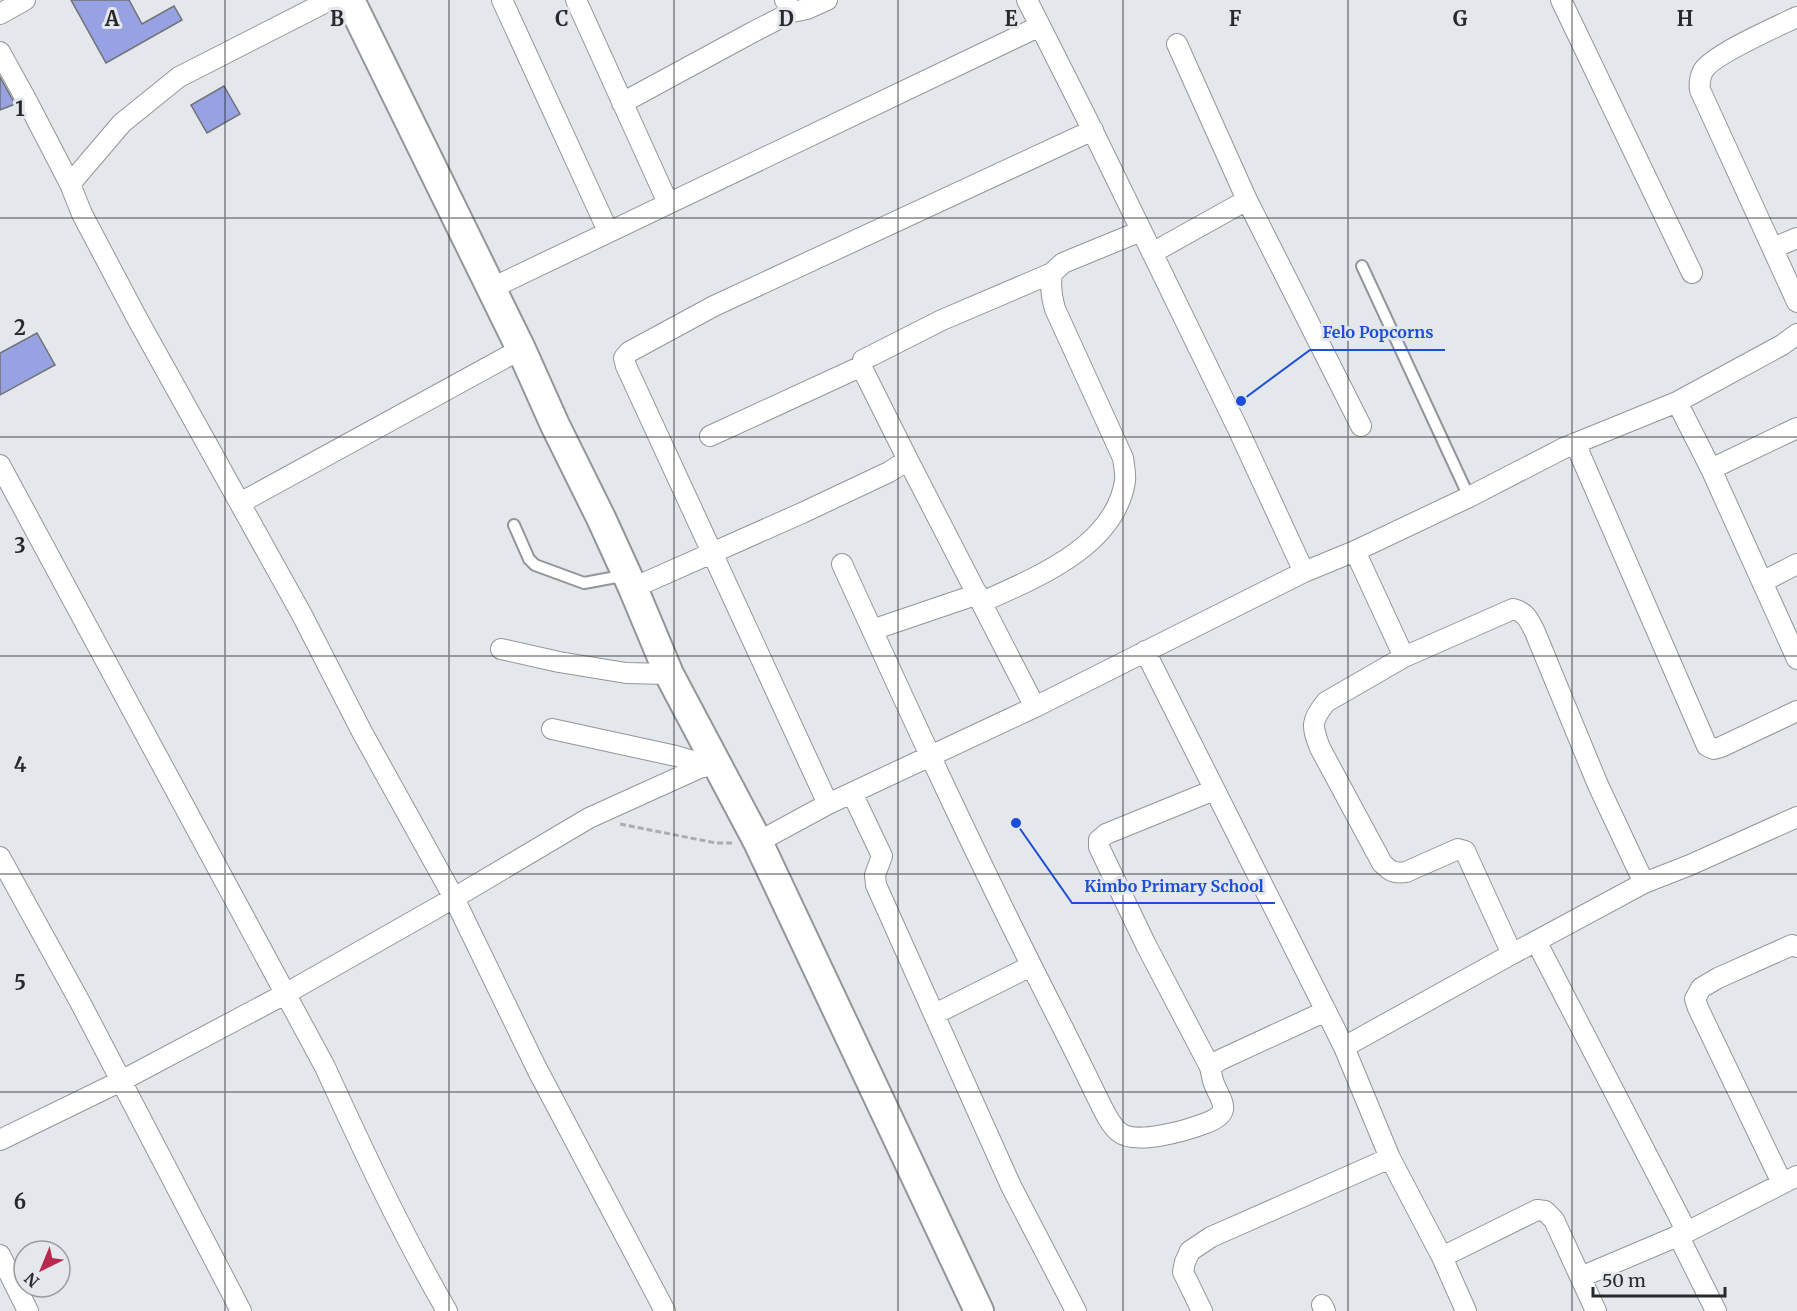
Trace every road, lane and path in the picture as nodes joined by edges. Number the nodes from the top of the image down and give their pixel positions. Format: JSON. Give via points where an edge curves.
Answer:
{"nodes":[{"id":1,"x":26,"y":0,"type":"edge"},
{"id":2,"x":330,"y":0,"type":"edge"},
{"id":3,"x":350,"y":0,"type":"edge"},
{"id":4,"x":502,"y":0,"type":"edge"},
{"id":5,"x":577,"y":0,"type":"edge"},
{"id":6,"x":827,"y":0,"type":"edge"},
{"id":7,"x":1027,"y":0,"type":"edge"},
{"id":8,"x":1561,"y":0,"type":"edge"},
{"id":9,"x":789,"y":6,"type":"edge"},
{"id":10,"x":0,"y":14,"type":"edge"},
{"id":11,"x":1797,"y":16,"type":"edge"},
{"id":12,"x":1040,"y":26,"type":"junction"},
{"id":13,"x":1177,"y":44,"type":"dead end"},
{"id":14,"x":0,"y":52,"type":"edge"},
{"id":15,"x":622,"y":103,"type":"junction"},
{"id":16,"x":1093,"y":130,"type":"junction"},
{"id":17,"x":70,"y":184,"type":"junction"},
{"id":18,"x":1247,"y":200,"type":"junction"},
{"id":19,"x":668,"y":204,"type":"junction"},
{"id":20,"x":608,"y":231,"type":"junction"},
{"id":21,"x":1141,"y":231,"type":"junction"},
{"id":22,"x":1797,"y":238,"type":"edge"},
{"id":23,"x":1773,"y":248,"type":"junction"},
{"id":24,"x":1152,"y":253,"type":"junction"},
{"id":25,"x":1362,"y":266,"type":"dead end"},
{"id":26,"x":1052,"y":273,"type":"junction"},
{"id":27,"x":1692,"y":273,"type":"dead end"},
{"id":28,"x":492,"y":288,"type":"junction"},
{"id":29,"x":1797,"y":302,"type":"edge"},
{"id":30,"x":1797,"y":333,"type":"edge"},
{"id":31,"x":521,"y":349,"type":"junction"},
{"id":32,"x":862,"y":366,"type":"junction"},
{"id":33,"x":1677,"y":402,"type":"junction"},
{"id":34,"x":1361,"y":426,"type":"dead end"},
{"id":35,"x":1797,"y":428,"type":"edge"},
{"id":36,"x":710,"y":436,"type":"dead end"},
{"id":37,"x":1575,"y":443,"type":"junction"},
{"id":38,"x":908,"y":460,"type":"junction"},
{"id":39,"x":0,"y":465,"type":"edge"},
{"id":40,"x":1711,"y":469,"type":"junction"},
{"id":41,"x":1469,"y":497,"type":"junction"},
{"id":42,"x":240,"y":502,"type":"junction"},
{"id":43,"x":514,"y":525,"type":"dead end"},
{"id":44,"x":1355,"y":551,"type":"junction"},
{"id":45,"x":711,"y":552,"type":"junction"},
{"id":46,"x":842,"y":564,"type":"dead end"},
{"id":47,"x":1797,"y":564,"type":"edge"},
{"id":48,"x":1304,"y":572,"type":"junction"},
{"id":49,"x":630,"y":582,"type":"junction"},
{"id":50,"x":1762,"y":582,"type":"junction"},
{"id":51,"x":980,"y":598,"type":"junction"},
{"id":52,"x":872,"y":630,"type":"junction"},
{"id":53,"x":501,"y":649,"type":"dead end"},
{"id":54,"x":1145,"y":651,"type":"junction"},
{"id":55,"x":1404,"y":657,"type":"junction"},
{"id":56,"x":1797,"y":659,"type":"edge"},
{"id":57,"x":669,"y":674,"type":"junction"},
{"id":58,"x":1035,"y":707,"type":"junction"},
{"id":59,"x":1797,"y":711,"type":"edge"},
{"id":60,"x":552,"y":729,"type":"dead end"},
{"id":61,"x":929,"y":756,"type":"junction"},
{"id":62,"x":709,"y":764,"type":"junction"},
{"id":63,"x":1214,"y":789,"type":"junction"},
{"id":64,"x":852,"y":793,"type":"junction"},
{"id":65,"x":828,"y":804,"type":"junction"},
{"id":66,"x":1797,"y":817,"type":"edge"},
{"id":67,"x":589,"y":818,"type":"junction"},
{"id":68,"x":758,"y":842,"type":"junction"},
{"id":69,"x":0,"y":857,"type":"edge"},
{"id":70,"x":1644,"y":883,"type":"junction"},
{"id":71,"x":454,"y":898,"type":"junction"},
{"id":72,"x":1536,"y":941,"type":"junction"},
{"id":73,"x":1797,"y":947,"type":"edge"},
{"id":74,"x":1512,"y":954,"type":"junction"},
{"id":75,"x":1031,"y":966,"type":"junction"},
{"id":76,"x":285,"y":994,"type":"junction"},
{"id":77,"x":1326,"y":1011,"type":"junction"},
{"id":78,"x":935,"y":1014,"type":"junction"},
{"id":79,"x":1344,"y":1047,"type":"junction"},
{"id":80,"x":1210,"y":1067,"type":"junction"},
{"id":81,"x":121,"y":1081,"type":"junction"},
{"id":82,"x":0,"y":1140,"type":"edge"},
{"id":83,"x":1390,"y":1158,"type":"junction"},
{"id":84,"x":1789,"y":1179,"type":"edge"},
{"id":85,"x":1683,"y":1233,"type":"junction"},
{"id":86,"x":0,"y":1255,"type":"edge"},
{"id":87,"x":1442,"y":1257,"type":"junction"},
{"id":88,"x":1581,"y":1277,"type":"junction"},
{"id":89,"x":28,"y":1311,"type":"edge"},
{"id":90,"x":242,"y":1311,"type":"edge"},
{"id":91,"x":447,"y":1311,"type":"edge"},
{"id":92,"x":665,"y":1311,"type":"edge"},
{"id":93,"x":979,"y":1311,"type":"edge"},
{"id":94,"x":1076,"y":1311,"type":"edge"},
{"id":95,"x":1202,"y":1311,"type":"edge"},
{"id":96,"x":1466,"y":1311,"type":"edge"},
{"id":97,"x":1596,"y":1311,"type":"edge"},
{"id":98,"x":1716,"y":1311,"type":"edge"}],
"edges":[{"from":1,"to":10,"type":"street"},
{"from":2,"to":17,"type":"street","via":[[179,77],[122,123]]},
{"from":3,"to":28,"type":"street"},
{"from":4,"to":20,"type":"street"},
{"from":5,"to":15,"type":"street"},
{"from":6,"to":9,"type":"street","via":[[807,9]]},
{"from":7,"to":12,"type":"street"},
{"from":8,"to":27,"type":"street"},
{"from":9,"to":15,"type":"street","via":[[753,32]]},
{"from":11,"to":23,"type":"street","via":[[1710,63],[1699,82]]},
{"from":12,"to":16,"type":"street"},
{"from":12,"to":19,"type":"street"},
{"from":13,"to":18,"type":"street"},
{"from":14,"to":17,"type":"street"},
{"from":15,"to":19,"type":"street"},
{"from":16,"to":21,"type":"street"},
{"from":16,"to":45,"type":"street","via":[[714,306],[626,354],[624,362]]},
{"from":17,"to":42,"type":"street","via":[[138,320]]},
{"from":18,"to":24,"type":"street"},
{"from":18,"to":34,"type":"street"},
{"from":19,"to":20,"type":"street"},
{"from":20,"to":28,"type":"street"},
{"from":21,"to":24,"type":"street"},
{"from":21,"to":26,"type":"street","via":[[1063,263]]},
{"from":22,"to":23,"type":"street"},
{"from":23,"to":29,"type":"street"},
{"from":24,"to":48,"type":"street"},
{"from":25,"to":41,"type":"lane"},
{"from":26,"to":32,"type":"street","via":[[942,320],[863,360]]},
{"from":26,"to":51,"type":"street","via":[[1054,309],[1123,458],[1122,495],[1113,514],[1085,547],[1065,561]]},
{"from":28,"to":31,"type":"street"},
{"from":30,"to":33,"type":"street"},
{"from":31,"to":42,"type":"street"},
{"from":31,"to":49,"type":"street"},
{"from":32,"to":36,"type":"street"},
{"from":32,"to":38,"type":"street"},
{"from":33,"to":37,"type":"street"},
{"from":33,"to":40,"type":"street"},
{"from":35,"to":40,"type":"street"},
{"from":37,"to":41,"type":"street"},
{"from":37,"to":59,"type":"street","via":[[1707,746],[1721,747]]},
{"from":38,"to":45,"type":"street"},
{"from":38,"to":51,"type":"street"},
{"from":39,"to":76,"type":"street"},
{"from":40,"to":50,"type":"street"},
{"from":41,"to":44,"type":"street"},
{"from":42,"to":71,"type":"street"},
{"from":43,"to":49,"type":"lane","via":[[535,565],[584,583]]},
{"from":44,"to":48,"type":"street"},
{"from":44,"to":55,"type":"street"},
{"from":45,"to":49,"type":"street"},
{"from":45,"to":65,"type":"street"},
{"from":46,"to":52,"type":"street"},
{"from":47,"to":50,"type":"street"},
{"from":48,"to":54,"type":"street"},
{"from":49,"to":57,"type":"street"},
{"from":50,"to":56,"type":"street"},
{"from":51,"to":52,"type":"street"},
{"from":51,"to":58,"type":"street"},
{"from":52,"to":61,"type":"street"},
{"from":53,"to":57,"type":"street","via":[[626,674]]},
{"from":54,"to":58,"type":"street"},
{"from":54,"to":63,"type":"street"},
{"from":55,"to":70,"type":"street","via":[[1513,609],[1522,611],[1535,632]]},
{"from":55,"to":74,"type":"street","via":[[1326,702],[1313,722],[1320,748],[1382,863],[1391,871],[1406,872],[1458,849],[1466,851]]},
{"from":57,"to":62,"type":"street"},
{"from":58,"to":61,"type":"street"},
{"from":60,"to":62,"type":"street"},
{"from":61,"to":64,"type":"street"},
{"from":61,"to":75,"type":"street"},
{"from":62,"to":67,"type":"street"},
{"from":62,"to":68,"type":"street"},
{"from":63,"to":77,"type":"street"},
{"from":63,"to":80,"type":"street","via":[[1099,840],[1146,945]]},
{"from":64,"to":65,"type":"street"},
{"from":64,"to":78,"type":"street","via":[[882,856],[875,875],[876,885]]},
{"from":65,"to":68,"type":"street"},
{"from":66,"to":70,"type":"street"},
{"from":67,"to":68,"type":"path","via":[[716,843]]},
{"from":67,"to":71,"type":"street"},
{"from":68,"to":93,"type":"street"},
{"from":69,"to":81,"type":"street"},
{"from":70,"to":72,"type":"street"},
{"from":71,"to":76,"type":"street"},
{"from":71,"to":92,"type":"street","via":[[537,1069]]},
{"from":72,"to":74,"type":"street"},
{"from":72,"to":85,"type":"street"},
{"from":73,"to":84,"type":"street","via":[[1792,945],[1718,978],[1701,988],[1695,999]]},
{"from":74,"to":79,"type":"street"},
{"from":75,"to":78,"type":"street"},
{"from":75,"to":80,"type":"street","via":[[1120,1134],[1146,1138],[1218,1118],[1224,1102]]},
{"from":76,"to":81,"type":"street"},
{"from":76,"to":91,"type":"street","via":[[325,1067],[421,1267]]},
{"from":77,"to":79,"type":"street"},
{"from":77,"to":80,"type":"street"},
{"from":78,"to":94,"type":"street","via":[[1011,1186]]},
{"from":79,"to":83,"type":"street"},
{"from":81,"to":82,"type":"street"},
{"from":81,"to":90,"type":"street"},
{"from":83,"to":87,"type":"street"},
{"from":83,"to":95,"type":"street","via":[[1211,1237],[1190,1251],[1183,1272]]},
{"from":84,"to":85,"type":"street"},
{"from":85,"to":88,"type":"street"},
{"from":85,"to":98,"type":"street"},
{"from":86,"to":89,"type":"street"},
{"from":87,"to":88,"type":"street","via":[[1538,1210],[1545,1211],[1554,1220]]},
{"from":87,"to":96,"type":"street"},
{"from":88,"to":97,"type":"street"}]}
